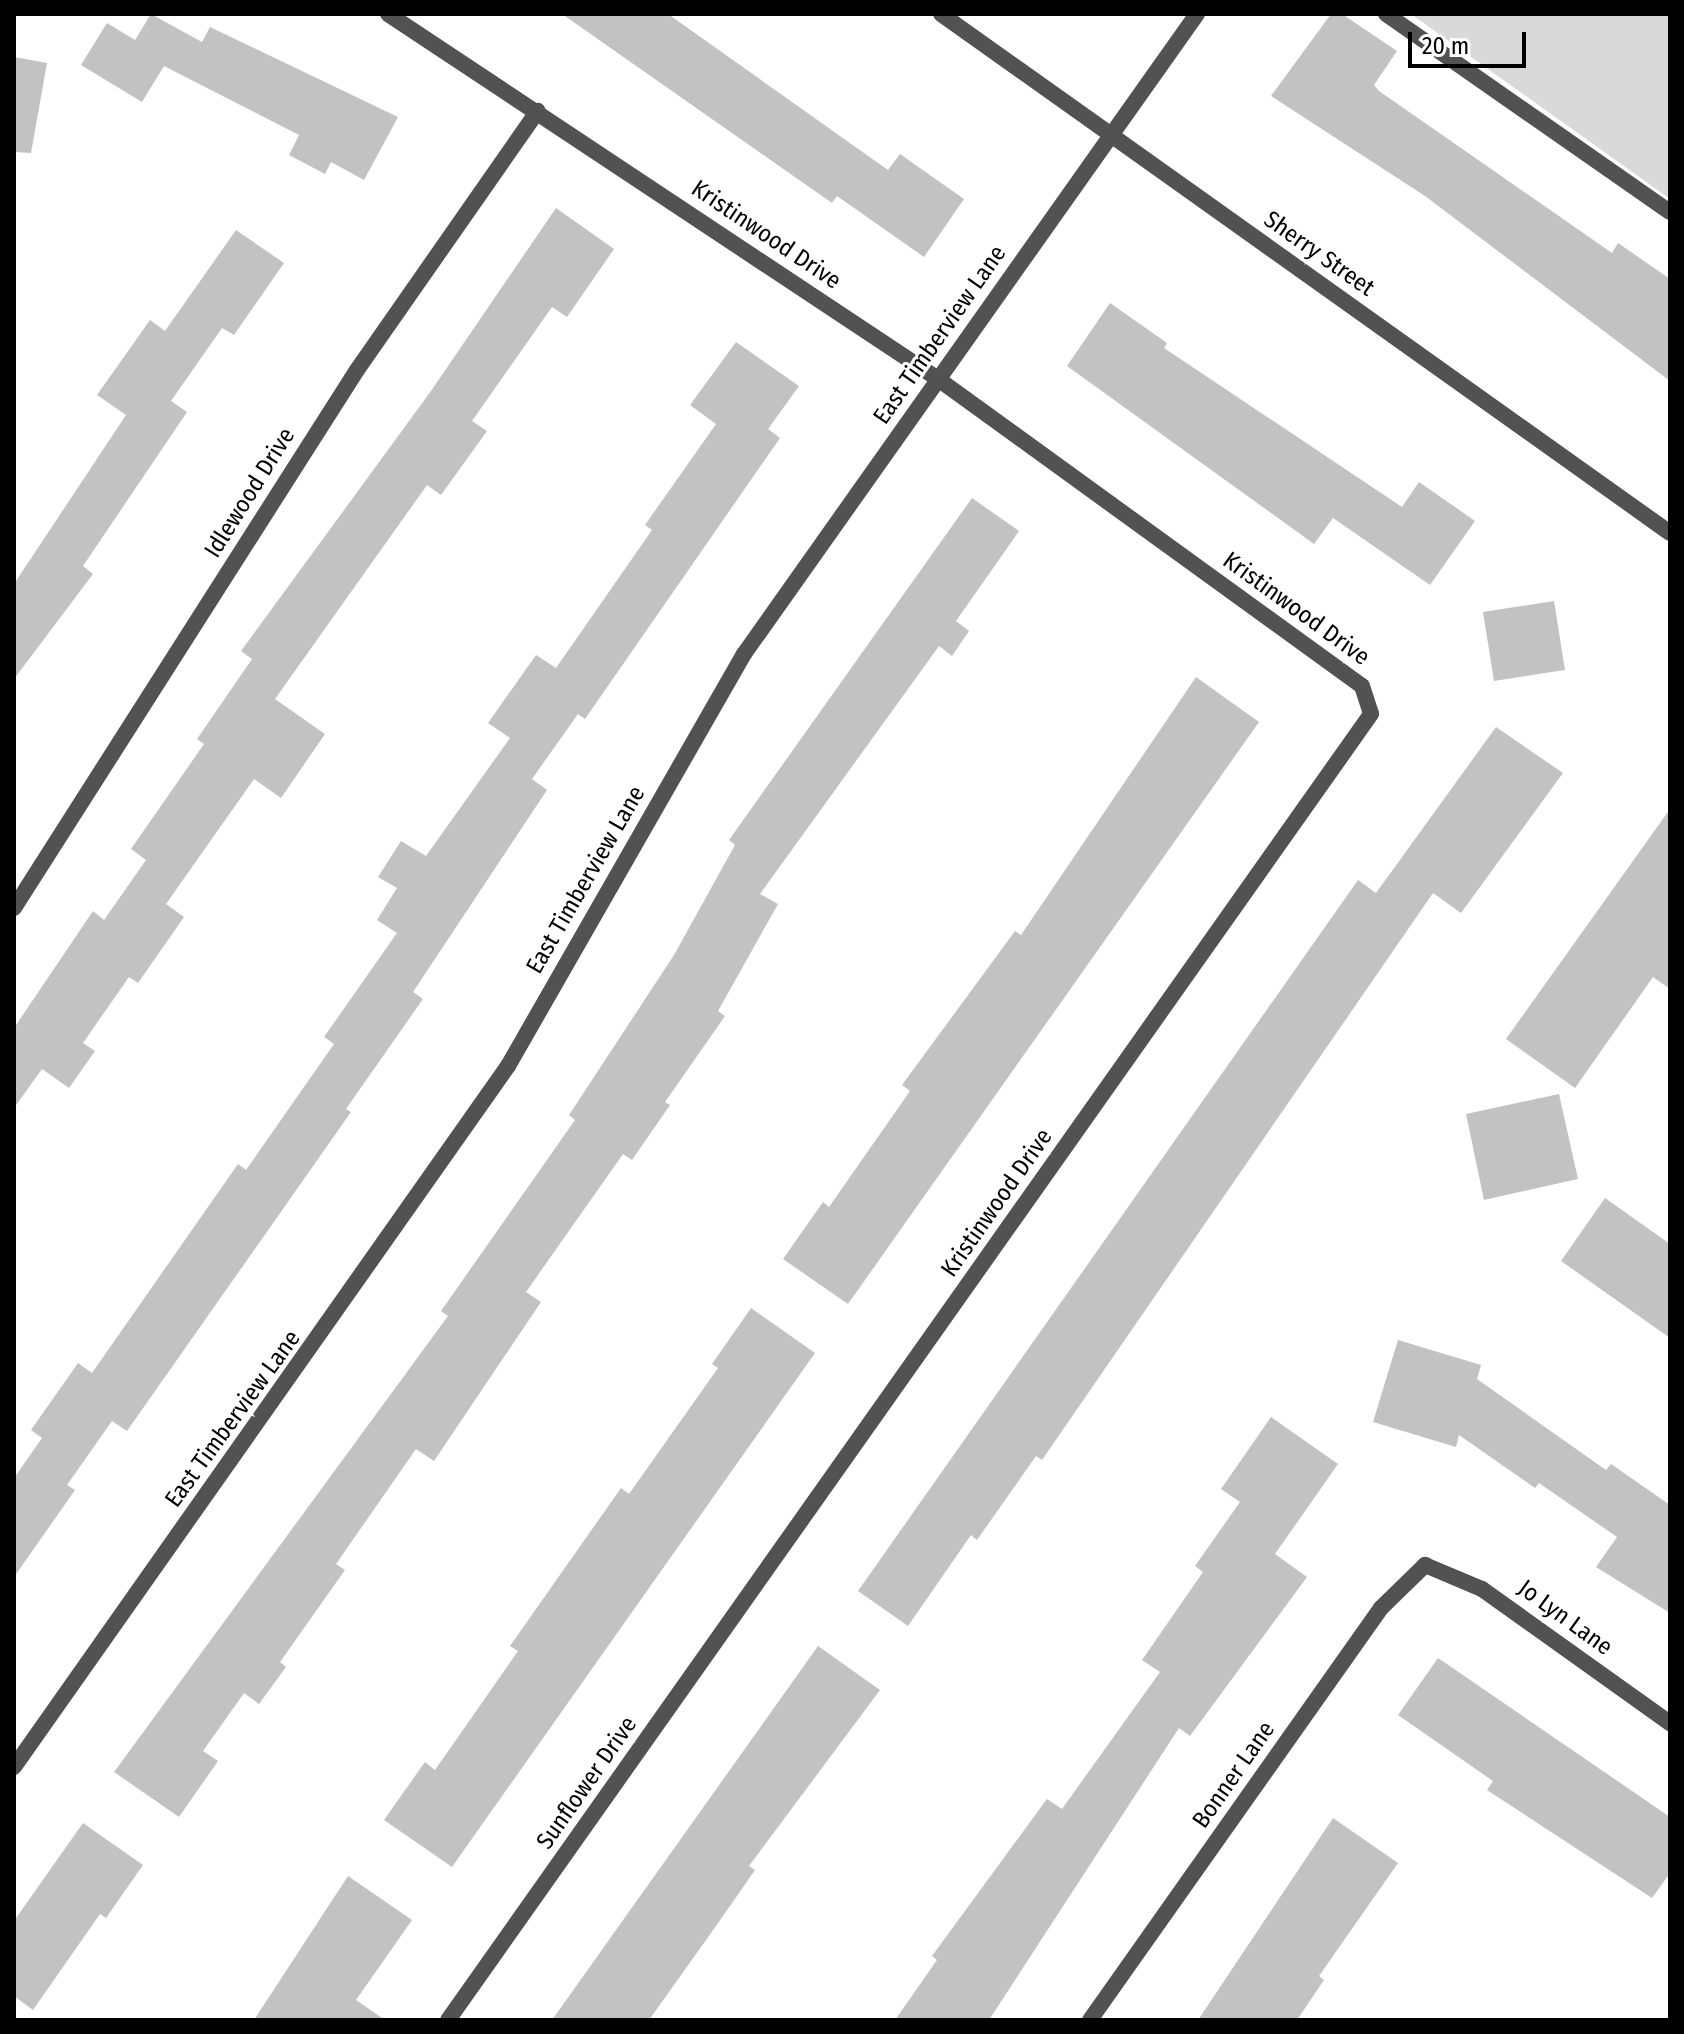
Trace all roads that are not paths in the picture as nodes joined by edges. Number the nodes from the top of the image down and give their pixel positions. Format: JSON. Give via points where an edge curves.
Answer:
{"nodes":[{"id":1,"x":388,"y":14,"type":"edge"},
{"id":2,"x":941,"y":14,"type":"edge"},
{"id":3,"x":1197,"y":14,"type":"edge"},
{"id":4,"x":1386,"y":14,"type":"edge"},
{"id":5,"x":538,"y":111,"type":"junction"},
{"id":6,"x":1111,"y":135,"type":"junction"},
{"id":7,"x":1670,"y":212,"type":"edge"},
{"id":8,"x":938,"y":379,"type":"junction"},
{"id":9,"x":1670,"y":533,"type":"edge"},
{"id":10,"x":14,"y":908,"type":"edge"},
{"id":11,"x":1425,"y":1565,"type":"joint"},
{"id":12,"x":765,"y":1575,"type":"joint"},
{"id":13,"x":1670,"y":1723,"type":"edge"},
{"id":14,"x":14,"y":1767,"type":"edge"},
{"id":15,"x":448,"y":2020,"type":"edge"},
{"id":16,"x":1090,"y":2020,"type":"edge"}],
"edges":[{"from":1,"to":5,"type":"street","name":"Kristinwood Drive"},
{"from":2,"to":6,"type":"street","name":"Sherry Street"},
{"from":3,"to":6,"type":"street","name":"East Timberview Lane"},
{"from":4,"to":7,"type":"street"},
{"from":5,"to":8,"type":"street","name":"Kristinwood Drive"},
{"from":5,"to":10,"type":"street","name":"Idlewood Drive","via":[[357,370]]},
{"from":6,"to":8,"type":"street","name":"East Timberview Lane"},
{"from":6,"to":9,"type":"street","name":"Sherry Street"},
{"from":8,"to":12,"type":"street","name":"Kristinwood Drive","via":[[1362,686],[1371,714]]},
{"from":8,"to":14,"type":"street","name":"East Timberview Lane","via":[[744,654],[508,1066]]},
{"from":11,"to":13,"type":"street","name":"Jo Lyn Lane","via":[[1482,1589]]},
{"from":11,"to":16,"type":"street","name":"Bonner Lane","via":[[1381,1608]]},
{"from":12,"to":15,"type":"street","name":"Sunflower Drive"}]}
